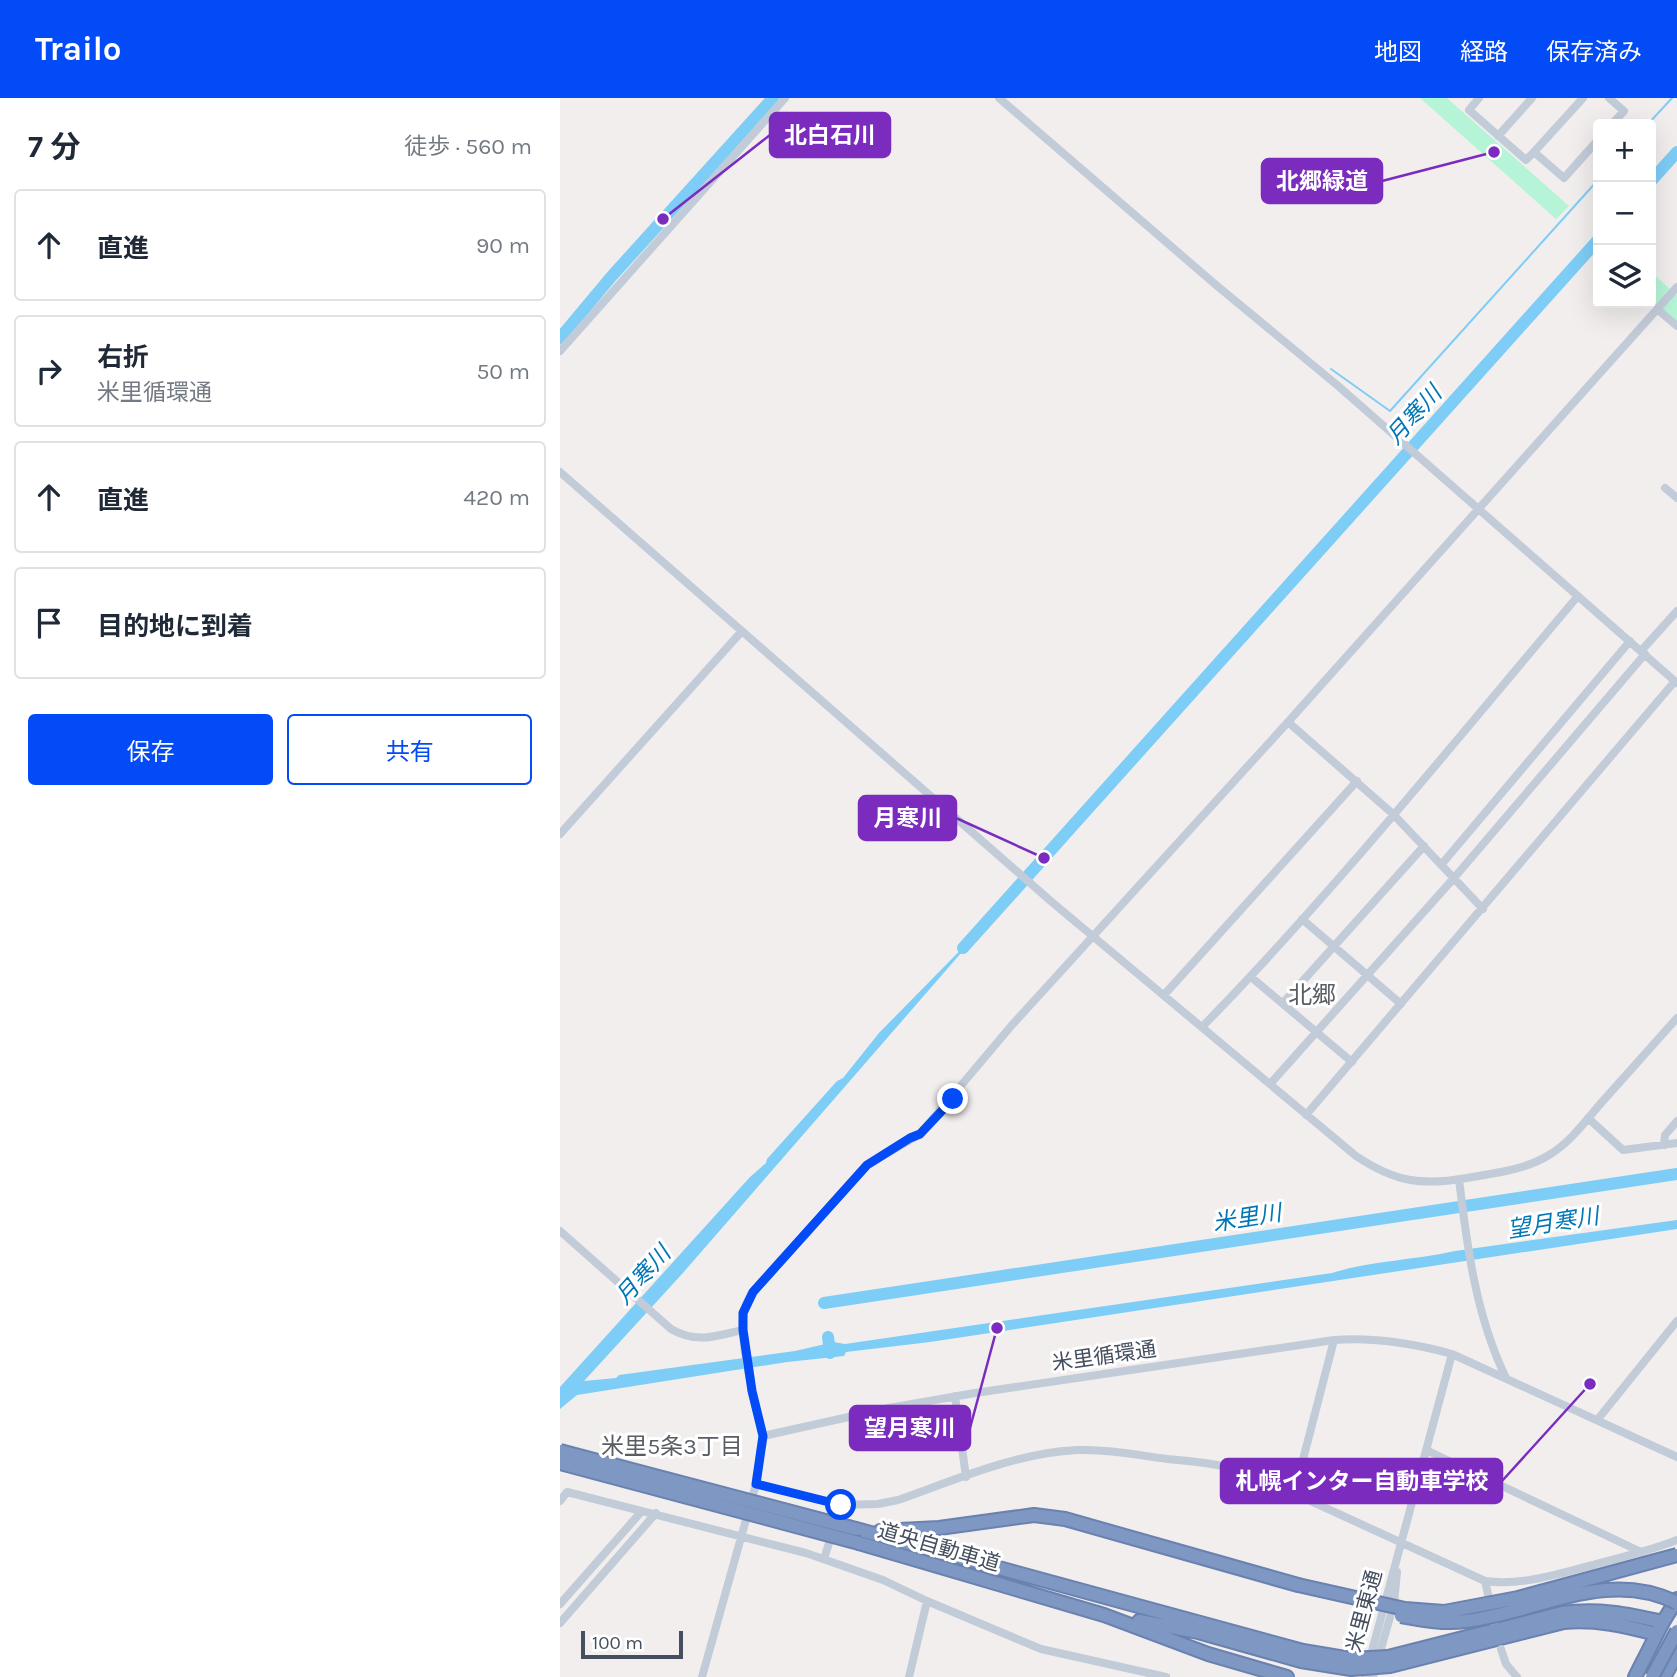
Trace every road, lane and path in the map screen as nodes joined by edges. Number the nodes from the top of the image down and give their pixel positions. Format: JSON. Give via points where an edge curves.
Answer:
{"nodes":[{"id":1,"x":785,"y":98,"type":"edge"},
{"id":2,"x":999,"y":98,"type":"edge"},
{"id":3,"x":1479,"y":98,"type":"edge"},
{"id":4,"x":1532,"y":98,"type":"edge"},
{"id":5,"x":1583,"y":98,"type":"edge"},
{"id":6,"x":1609,"y":98,"type":"edge"},
{"id":7,"x":1617,"y":119,"type":"edge"},
{"id":8,"x":1498,"y":136,"type":"junction"},
{"id":9,"x":1593,"y":146,"type":"edge"},
{"id":10,"x":1534,"y":152,"type":"junction"},
{"id":11,"x":1677,"y":287,"type":"edge"},
{"id":12,"x":1659,"y":307,"type":"junction"},
{"id":13,"x":1677,"y":326,"type":"edge"},
{"id":14,"x":560,"y":351,"type":"edge"},
{"id":15,"x":560,"y":472,"type":"edge"},
{"id":16,"x":1665,"y":488,"type":"dead end"},
{"id":17,"x":1677,"y":498,"type":"edge"},
{"id":18,"x":1478,"y":508,"type":"junction"},
{"id":19,"x":1578,"y":596,"type":"junction"},
{"id":20,"x":1677,"y":611,"type":"edge"},
{"id":21,"x":742,"y":631,"type":"junction"},
{"id":22,"x":1630,"y":641,"type":"junction"},
{"id":23,"x":1643,"y":653,"type":"junction"},
{"id":24,"x":1676,"y":682,"type":"edge"},
{"id":25,"x":1288,"y":722,"type":"junction"},
{"id":26,"x":1357,"y":781,"type":"junction"},
{"id":27,"x":1393,"y":814,"type":"junction"},
{"id":28,"x":560,"y":834,"type":"edge"},
{"id":29,"x":1424,"y":846,"type":"junction"},
{"id":30,"x":1441,"y":865,"type":"junction"},
{"id":31,"x":1454,"y":878,"type":"junction"},
{"id":32,"x":1483,"y":909,"type":"junction"},
{"id":33,"x":1301,"y":919,"type":"junction"},
{"id":34,"x":1093,"y":937,"type":"junction"},
{"id":35,"x":1334,"y":946,"type":"junction"},
{"id":36,"x":1368,"y":976,"type":"junction"},
{"id":37,"x":1251,"y":977,"type":"junction"},
{"id":38,"x":1164,"y":995,"type":"junction"},
{"id":39,"x":1283,"y":1003,"type":"junction"},
{"id":40,"x":1401,"y":1004,"type":"junction"},
{"id":41,"x":1677,"y":1018,"type":"edge"},
{"id":42,"x":1202,"y":1027,"type":"junction"},
{"id":43,"x":1315,"y":1032,"type":"junction"},
{"id":44,"x":1352,"y":1062,"type":"junction"},
{"id":45,"x":1270,"y":1084,"type":"junction"},
{"id":46,"x":1306,"y":1115,"type":"junction"},
{"id":47,"x":1588,"y":1118,"type":"junction"},
{"id":48,"x":1677,"y":1121,"type":"edge"},
{"id":49,"x":1677,"y":1143,"type":"edge"},
{"id":50,"x":1664,"y":1145,"type":"junction"},
{"id":51,"x":1459,"y":1179,"type":"junction"},
{"id":52,"x":560,"y":1231,"type":"edge"},
{"id":53,"x":1677,"y":1321,"type":"edge"},
{"id":54,"x":743,"y":1334,"type":"junction"},
{"id":55,"x":1334,"y":1340,"type":"junction"},
{"id":56,"x":1452,"y":1354,"type":"junction"},
{"id":57,"x":1506,"y":1378,"type":"junction"},
{"id":58,"x":955,"y":1396,"type":"junction"},
{"id":59,"x":1598,"y":1419,"type":"junction"},
{"id":60,"x":763,"y":1436,"type":"junction"},
{"id":61,"x":1426,"y":1450,"type":"junction"},
{"id":62,"x":560,"y":1451,"type":"edge"},
{"id":63,"x":1677,"y":1457,"type":"edge"},
{"id":64,"x":560,"y":1463,"type":"edge"},
{"id":65,"x":965,"y":1477,"type":"junction"},
{"id":66,"x":756,"y":1484,"type":"junction"},
{"id":67,"x":1294,"y":1494,"type":"junction"},
{"id":68,"x":560,"y":1501,"type":"edge"},
{"id":69,"x":841,"y":1505,"type":"junction"},
{"id":70,"x":641,"y":1512,"type":"junction"},
{"id":71,"x":656,"y":1513,"type":"junction"},
{"id":72,"x":860,"y":1535,"type":"junction"},
{"id":73,"x":740,"y":1536,"type":"junction"},
{"id":74,"x":1677,"y":1540,"type":"edge"},
{"id":75,"x":1401,"y":1543,"type":"junction"},
{"id":76,"x":1641,"y":1552,"type":"junction"},
{"id":77,"x":1398,"y":1555,"type":"junction"},
{"id":78,"x":1677,"y":1555,"type":"edge"},
{"id":79,"x":824,"y":1559,"type":"junction"},
{"id":80,"x":1485,"y":1581,"type":"junction"},
{"id":81,"x":1302,"y":1586,"type":"junction"},
{"id":82,"x":927,"y":1601,"type":"junction"},
{"id":83,"x":1677,"y":1601,"type":"edge"},
{"id":84,"x":560,"y":1604,"type":"edge"},
{"id":85,"x":1104,"y":1615,"type":"junction"},
{"id":86,"x":1662,"y":1622,"type":"junction"},
{"id":87,"x":560,"y":1623,"type":"edge"},
{"id":88,"x":1495,"y":1625,"type":"dead end"},
{"id":89,"x":1677,"y":1632,"type":"edge"},
{"id":90,"x":1656,"y":1634,"type":"junction"},
{"id":91,"x":1501,"y":1649,"type":"dead end"},
{"id":92,"x":1677,"y":1654,"type":"edge"},
{"id":93,"x":1389,"y":1661,"type":"junction"},
{"id":94,"x":1351,"y":1664,"type":"junction"},
{"id":95,"x":1130,"y":1674,"type":"edge"},
{"id":96,"x":702,"y":1677,"type":"edge"},
{"id":97,"x":909,"y":1677,"type":"edge"},
{"id":98,"x":1166,"y":1677,"type":"edge"},
{"id":99,"x":1287,"y":1677,"type":"edge"},
{"id":100,"x":1364,"y":1677,"type":"edge"},
{"id":101,"x":1373,"y":1677,"type":"edge"},
{"id":102,"x":1517,"y":1677,"type":"edge"},
{"id":103,"x":1635,"y":1677,"type":"edge"},
{"id":104,"x":1652,"y":1677,"type":"edge"},
{"id":105,"x":1664,"y":1677,"type":"edge"}],
"edges":[{"from":1,"to":14,"type":"street"},
{"from":2,"to":18,"type":"street"},
{"from":3,"to":8,"type":"street","via":[[1469,110]]},
{"from":4,"to":8,"type":"street"},
{"from":5,"to":10,"type":"street"},
{"from":6,"to":7,"type":"street","via":[[1624,111]]},
{"from":8,"to":10,"type":"street","via":[[1526,160]]},
{"from":9,"to":10,"type":"street","via":[[1564,178]]},
{"from":11,"to":12,"type":"street"},
{"from":12,"to":13,"type":"street"},
{"from":12,"to":18,"type":"street"},
{"from":15,"to":21,"type":"street"},
{"from":16,"to":17,"type":"street"},
{"from":18,"to":19,"type":"street"},
{"from":18,"to":25,"type":"street"},
{"from":19,"to":22,"type":"street"},
{"from":19,"to":27,"type":"street"},
{"from":20,"to":23,"type":"street"},
{"from":21,"to":28,"type":"street"},
{"from":21,"to":34,"type":"street"},
{"from":22,"to":23,"type":"street"},
{"from":22,"to":30,"type":"street"},
{"from":23,"to":24,"type":"street"},
{"from":23,"to":31,"type":"street"},
{"from":24,"to":32,"type":"street"},
{"from":25,"to":26,"type":"street"},
{"from":25,"to":34,"type":"street"},
{"from":26,"to":27,"type":"street"},
{"from":26,"to":38,"type":"street"},
{"from":27,"to":29,"type":"street"},
{"from":27,"to":33,"type":"street"},
{"from":29,"to":30,"type":"street"},
{"from":29,"to":35,"type":"street"},
{"from":30,"to":31,"type":"street"},
{"from":31,"to":32,"type":"street"},
{"from":31,"to":36,"type":"street"},
{"from":32,"to":40,"type":"street"},
{"from":33,"to":35,"type":"street"},
{"from":33,"to":37,"type":"street"},
{"from":34,"to":38,"type":"street"},
{"from":34,"to":54,"type":"street","via":[[920,1134],[867,1165],[753,1292],[743,1313]]},
{"from":35,"to":36,"type":"street"},
{"from":35,"to":39,"type":"street"},
{"from":36,"to":40,"type":"street"},
{"from":36,"to":43,"type":"street"},
{"from":37,"to":39,"type":"street"},
{"from":37,"to":42,"type":"street"},
{"from":38,"to":42,"type":"street"},
{"from":39,"to":43,"type":"street"},
{"from":40,"to":44,"type":"street"},
{"from":41,"to":47,"type":"street"},
{"from":42,"to":45,"type":"street"},
{"from":43,"to":44,"type":"street"},
{"from":43,"to":45,"type":"street"},
{"from":44,"to":46,"type":"street"},
{"from":45,"to":46,"type":"street"},
{"from":46,"to":51,"type":"street","via":[[1356,1156],[1391,1177],[1424,1182]]},
{"from":47,"to":50,"type":"street","via":[[1623,1150]]},
{"from":47,"to":51,"type":"street","via":[[1550,1154],[1525,1166]]},
{"from":48,"to":50,"type":"street","via":[[1665,1135]]},
{"from":49,"to":50,"type":"street"},
{"from":51,"to":57,"type":"street","via":[[1483,1323]]},
{"from":52,"to":54,"type":"street","via":[[685,1337]]},
{"from":53,"to":59,"type":"street"},
{"from":54,"to":60,"type":"street"},
{"from":55,"to":56,"type":"street","name":"米里循環通","via":[[1380,1339]]},
{"from":55,"to":58,"type":"street","name":"米里循環通"},
{"from":55,"to":67,"type":"street"},
{"from":56,"to":57,"type":"street","name":"米里循環通"},
{"from":56,"to":61,"type":"street","name":"米里東通"},
{"from":57,"to":59,"type":"street","name":"米里循環通"},
{"from":58,"to":60,"type":"street","name":"米里循環通"},
{"from":58,"to":65,"type":"street"},
{"from":59,"to":63,"type":"street","name":"米里循環通"},
{"from":60,"to":66,"type":"street"},
{"from":61,"to":75,"type":"street","name":"米里東通"},
{"from":61,"to":76,"type":"street"},
{"from":62,"to":72,"type":"highway","name":"道央自動車道","bridge":true},
{"from":64,"to":72,"type":"highway","name":"道央自動車道","bridge":true},
{"from":65,"to":67,"type":"street","via":[[1044,1454],[1101,1451],[1238,1469]]},
{"from":65,"to":69,"type":"street","via":[[898,1500]]},
{"from":66,"to":69,"type":"street"},
{"from":66,"to":73,"type":"street"},
{"from":67,"to":75,"type":"street"},
{"from":68,"to":70,"type":"street","via":[[567,1492]]},
{"from":69,"to":79,"type":"street"},
{"from":70,"to":71,"type":"street"},
{"from":70,"to":84,"type":"street"},
{"from":71,"to":73,"type":"street"},
{"from":71,"to":87,"type":"street"},
{"from":72,"to":81,"type":"highway","via":[[1034,1516],[1065,1519]]},
{"from":72,"to":85,"type":"highway","name":"道央自動車道"},
{"from":72,"to":94,"type":"highway"},
{"from":73,"to":79,"type":"street"},
{"from":73,"to":96,"type":"street"},
{"from":74,"to":76,"type":"street"},
{"from":75,"to":77,"type":"street","name":"米里東通"},
{"from":75,"to":80,"type":"street"},
{"from":76,"to":80,"type":"street","via":[[1527,1581]]},
{"from":77,"to":100,"type":"street","name":"米里東通"},
{"from":77,"to":101,"type":"street","name":"米里東通","via":[[1394,1603]]},
{"from":78,"to":81,"type":"highway","bridge":true,"via":[[1518,1598],[1444,1612],[1405,1609]]},
{"from":79,"to":82,"type":"street"},
{"from":80,"to":88,"type":"street"},
{"from":81,"to":83,"type":"highway","bridge":true,"via":[[1401,1616],[1445,1622],[1482,1619],[1599,1590],[1648,1591]]},
{"from":82,"to":95,"type":"street","via":[[1041,1649]]},
{"from":82,"to":97,"type":"street"},
{"from":83,"to":86,"type":"highway"},
{"from":85,"to":94,"type":"highway","via":[[1198,1632],[1301,1661]]},
{"from":85,"to":99,"type":"highway","via":[[1208,1654]]},
{"from":86,"to":90,"type":"highway"},
{"from":86,"to":93,"type":"highway","via":[[1609,1611],[1562,1613]]},
{"from":89,"to":104,"type":"highway","bridge":true},
{"from":90,"to":93,"type":"highway","via":[[1608,1623],[1564,1622]]},
{"from":90,"to":103,"type":"highway"},
{"from":91,"to":102,"type":"street"},
{"from":92,"to":105,"type":"highway"},
{"from":93,"to":94,"type":"highway","bridge":true},
{"from":95,"to":98,"type":"street"}]}
